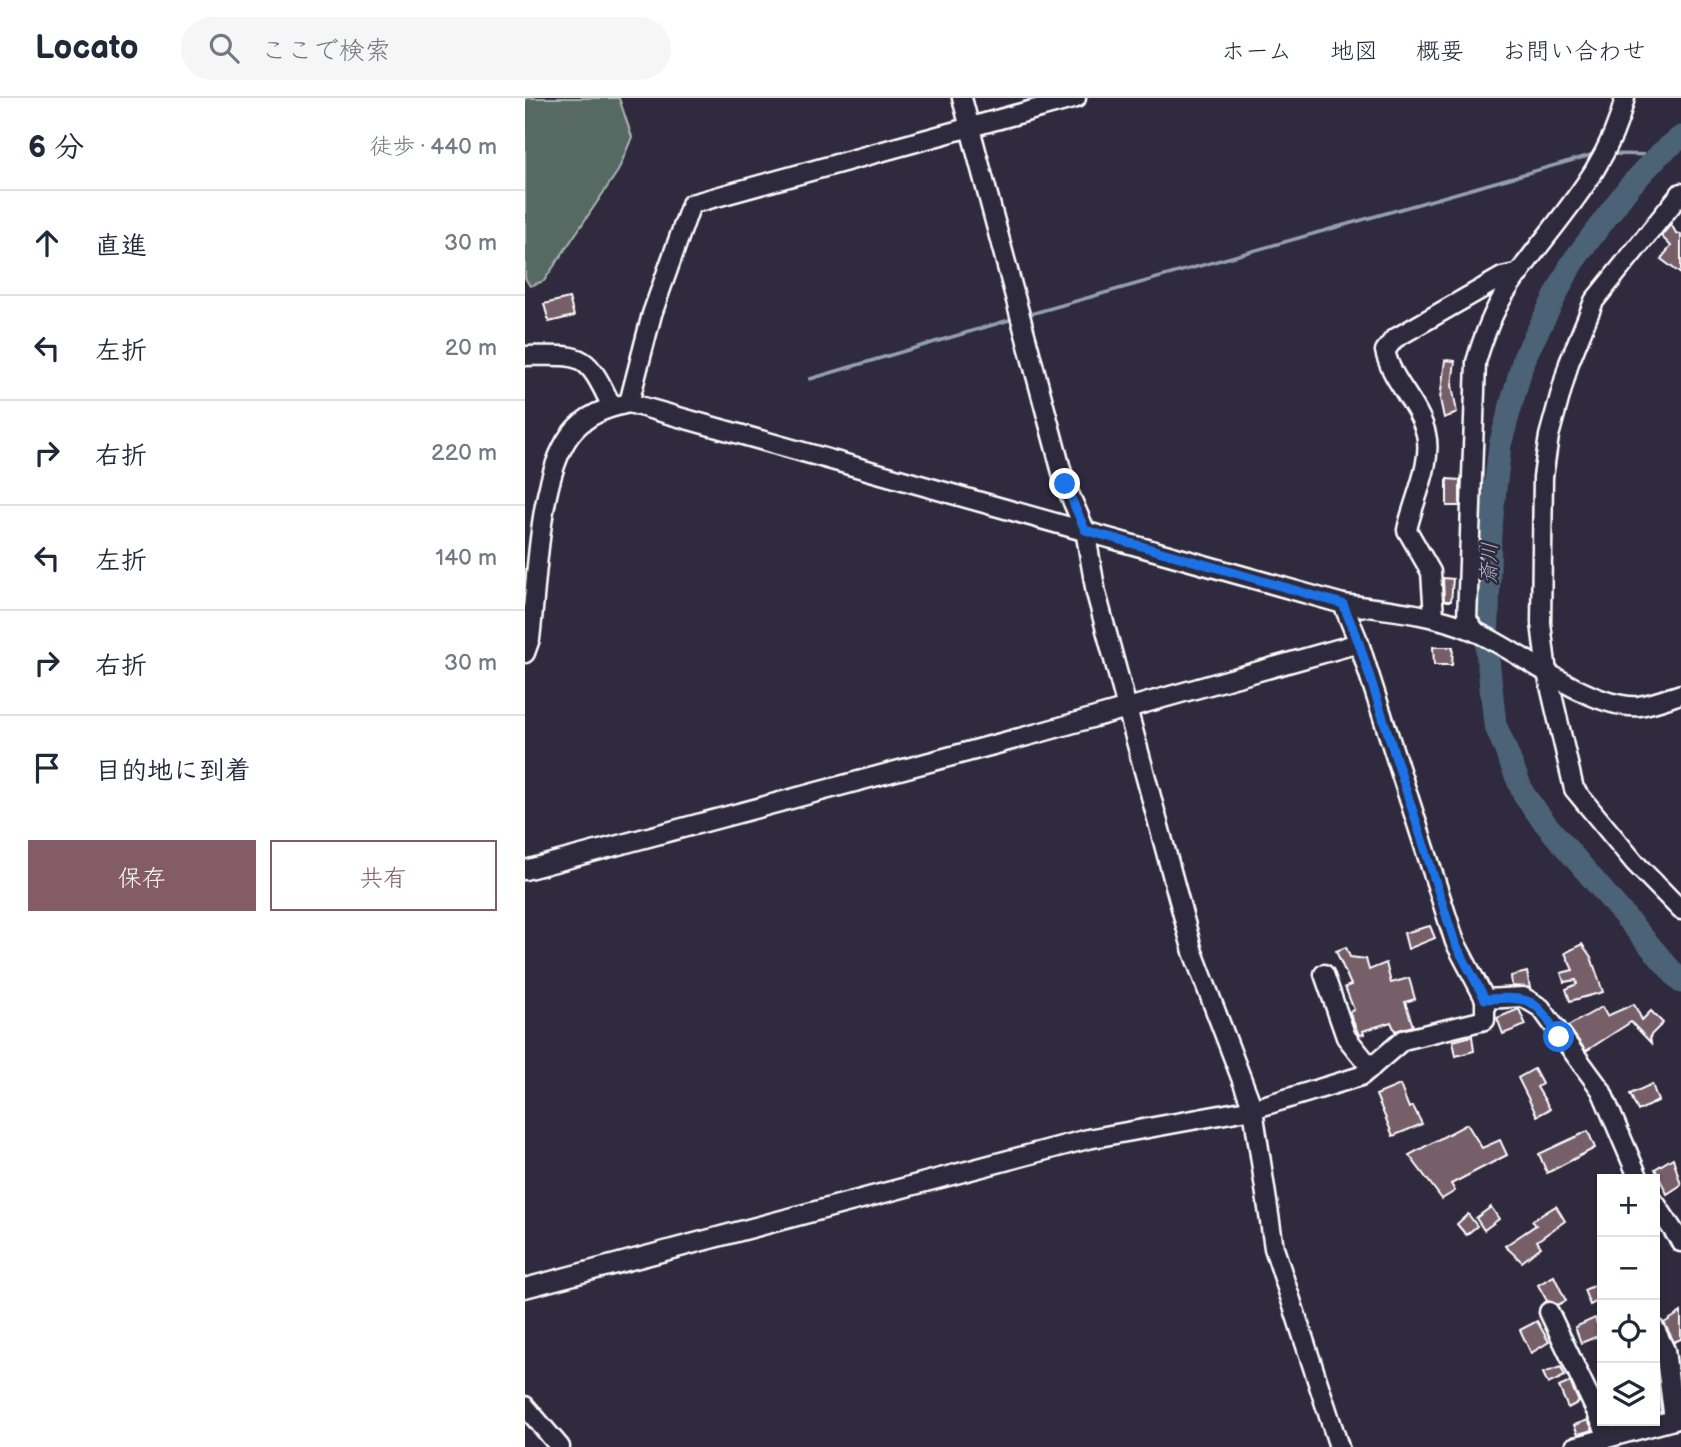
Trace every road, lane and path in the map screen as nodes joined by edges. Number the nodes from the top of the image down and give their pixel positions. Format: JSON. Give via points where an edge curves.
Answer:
{"nodes":[{"id":1,"x":962,"y":98,"type":"edge"},
{"id":2,"x":1076,"y":98,"type":"edge"},
{"id":3,"x":1625,"y":98,"type":"edge"},
{"id":4,"x":971,"y":128,"type":"junction"},
{"id":5,"x":1681,"y":193,"type":"edge"},
{"id":6,"x":1520,"y":272,"type":"junction"},
{"id":7,"x":525,"y":356,"type":"edge"},
{"id":8,"x":621,"y":405,"type":"junction"},
{"id":9,"x":1085,"y":530,"type":"junction"},
{"id":10,"x":1343,"y":604,"type":"junction"},
{"id":11,"x":1434,"y":616,"type":"junction"},
{"id":12,"x":1476,"y":632,"type":"junction"},
{"id":13,"x":1359,"y":643,"type":"junction"},
{"id":14,"x":525,"y":653,"type":"edge"},
{"id":15,"x":1543,"y":670,"type":"junction"},
{"id":16,"x":1681,"y":694,"type":"edge"},
{"id":17,"x":1128,"y":706,"type":"junction"},
{"id":18,"x":525,"y":870,"type":"edge"},
{"id":19,"x":1681,"y":910,"type":"edge"},
{"id":20,"x":1324,"y":974,"type":"dead end"},
{"id":21,"x":1485,"y":999,"type":"junction"},
{"id":22,"x":1371,"y":1068,"type":"junction"},
{"id":23,"x":1253,"y":1109,"type":"junction"},
{"id":24,"x":1637,"y":1174,"type":"edge"},
{"id":25,"x":1660,"y":1210,"type":"edge"},
{"id":26,"x":1681,"y":1242,"type":"edge"},
{"id":27,"x":525,"y":1289,"type":"edge"},
{"id":28,"x":1549,"y":1312,"type":"dead end"},
{"id":29,"x":1660,"y":1340,"type":"edge"},
{"id":30,"x":525,"y":1406,"type":"edge"},
{"id":31,"x":1678,"y":1419,"type":"edge"},
{"id":32,"x":1608,"y":1436,"type":"junction"},
{"id":33,"x":560,"y":1447,"type":"edge"},
{"id":34,"x":1339,"y":1447,"type":"edge"},
{"id":35,"x":1574,"y":1447,"type":"edge"}],
"edges":[{"from":1,"to":4,"type":"street"},
{"from":2,"to":4,"type":"street"},
{"from":3,"to":6,"type":"street","via":[[1611,143],[1584,190]]},
{"from":4,"to":8,"type":"street","via":[[691,204]]},
{"from":4,"to":9,"type":"street","via":[[1065,484]]},
{"from":5,"to":15,"type":"street","via":[[1594,301],[1569,363],[1543,477]]},
{"from":6,"to":11,"type":"street","via":[[1502,276],[1394,339],[1385,351],[1426,434],[1425,465],[1407,530],[1431,572]]},
{"from":6,"to":12,"type":"street","via":[[1485,332],[1476,362],[1467,620]]},
{"from":7,"to":8,"type":"street","via":[[571,356],[594,369]]},
{"from":8,"to":9,"type":"street"},
{"from":8,"to":14,"type":"street","via":[[588,419],[570,435],[557,460],[548,489]]},
{"from":9,"to":10,"type":"street"},
{"from":9,"to":17,"type":"street","via":[[1096,593]]},
{"from":10,"to":11,"type":"street"},
{"from":10,"to":13,"type":"street"},
{"from":11,"to":12,"type":"street"},
{"from":12,"to":15,"type":"street"},
{"from":13,"to":17,"type":"street"},
{"from":13,"to":21,"type":"street","via":[[1455,943]]},
{"from":15,"to":16,"type":"street","via":[[1613,704],[1640,706]]},
{"from":15,"to":19,"type":"street","via":[[1574,789]]},
{"from":17,"to":18,"type":"street"},
{"from":17,"to":23,"type":"street","via":[[1193,952]]},
{"from":20,"to":22,"type":"street","via":[[1346,1037]]},
{"from":21,"to":22,"type":"street","via":[[1485,1020],[1403,1040]]},
{"from":21,"to":24,"type":"street","via":[[1523,998],[1541,1008],[1601,1090]]},
{"from":22,"to":23,"type":"street","via":[[1361,1076]]},
{"from":23,"to":27,"type":"street","via":[[1088,1139]]},
{"from":23,"to":34,"type":"street","via":[[1274,1248]]},
{"from":25,"to":26,"type":"street"},
{"from":28,"to":32,"type":"street"},
{"from":29,"to":31,"type":"street"},
{"from":30,"to":33,"type":"street"},
{"from":31,"to":32,"type":"street"},
{"from":32,"to":35,"type":"street"}]}
